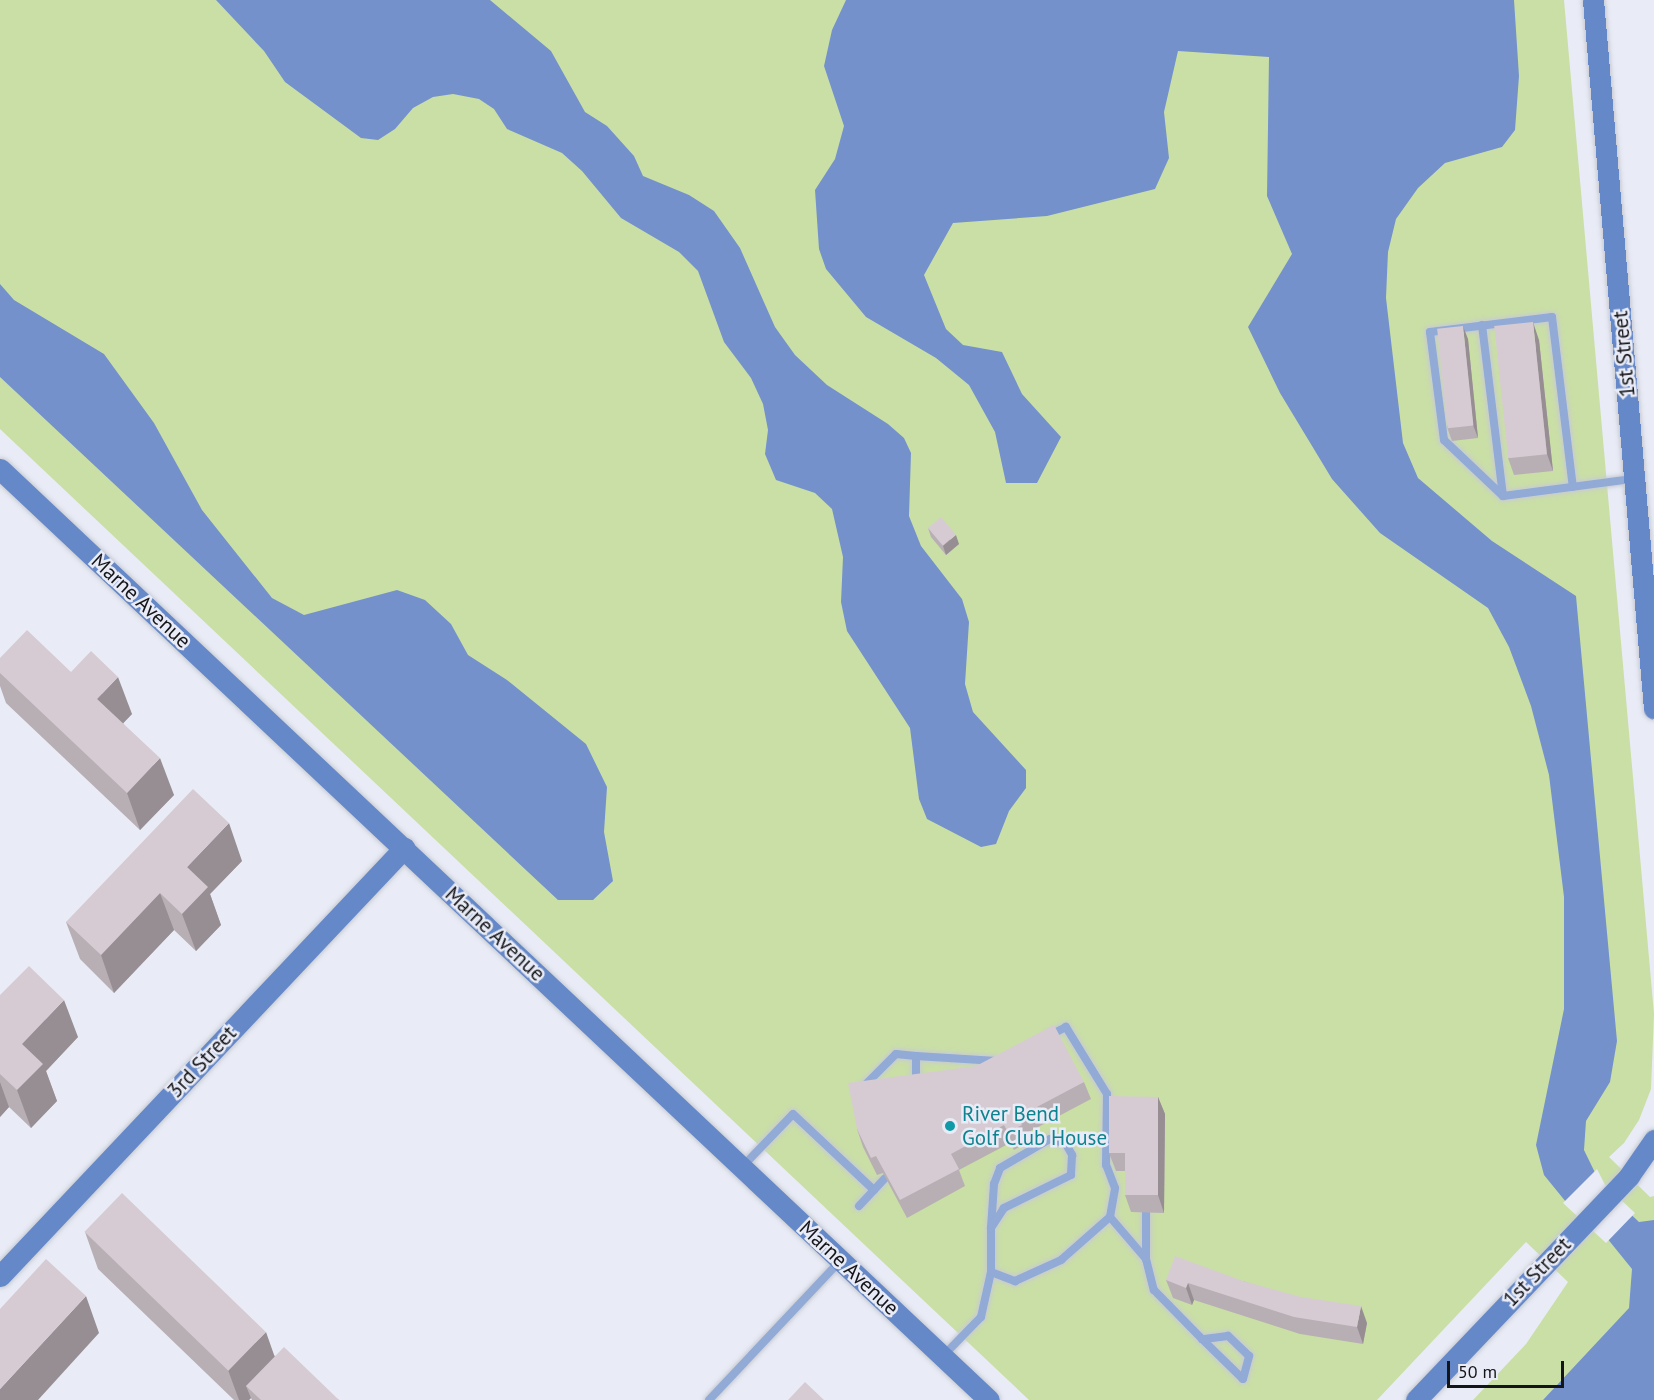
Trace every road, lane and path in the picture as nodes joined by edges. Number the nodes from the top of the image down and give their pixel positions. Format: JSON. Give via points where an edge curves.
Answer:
{"nodes":[{"id":1,"x":1593,"y":0,"type":"edge"},
{"id":2,"x":1482,"y":325,"type":"junction"},
{"id":3,"x":0,"y":469,"type":"edge"},
{"id":4,"x":1635,"y":479,"type":"junction"},
{"id":5,"x":1573,"y":487,"type":"junction"},
{"id":6,"x":1503,"y":496,"type":"junction"},
{"id":7,"x":1654,"y":708,"type":"edge"},
{"id":8,"x":404,"y":848,"type":"junction"},
{"id":9,"x":1038,"y":1041,"type":"edge"},
{"id":10,"x":915,"y":1056,"type":"junction"},
{"id":11,"x":1011,"y":1056,"type":"edge"},
{"id":12,"x":1001,"y":1062,"type":"junction"},
{"id":13,"x":985,"y":1071,"type":"edge"},
{"id":14,"x":927,"y":1084,"type":"edge"},
{"id":15,"x":855,"y":1094,"type":"edge"},
{"id":16,"x":1108,"y":1101,"type":"junction"},
{"id":17,"x":1120,"y":1101,"type":"edge"},
{"id":18,"x":1654,"y":1140,"type":"edge"},
{"id":19,"x":742,"y":1167,"type":"junction"},
{"id":20,"x":885,"y":1178,"type":"edge"},
{"id":21,"x":874,"y":1190,"type":"junction"},
{"id":22,"x":858,"y":1206,"type":"dead end"},
{"id":23,"x":1146,"y":1212,"type":"edge"},
{"id":24,"x":1110,"y":1217,"type":"junction"},
{"id":25,"x":992,"y":1228,"type":"junction"},
{"id":26,"x":1146,"y":1259,"type":"junction"},
{"id":27,"x":841,"y":1260,"type":"junction"},
{"id":28,"x":991,"y":1272,"type":"junction"},
{"id":29,"x":0,"y":1276,"type":"edge"},
{"id":30,"x":1202,"y":1339,"type":"junction"},
{"id":31,"x":943,"y":1356,"type":"junction"},
{"id":32,"x":709,"y":1400,"type":"edge"},
{"id":33,"x":989,"y":1400,"type":"edge"},
{"id":34,"x":1416,"y":1400,"type":"edge"}],
"edges":[{"from":1,"to":4,"type":"street","name":"1st Street"},
{"from":2,"to":5,"type":"lane","via":[[1552,317]]},
{"from":2,"to":6,"type":"lane"},
{"from":2,"to":6,"type":"lane","via":[[1430,332],[1444,440]]},
{"from":3,"to":8,"type":"street","name":"Marne Avenue"},
{"from":4,"to":5,"type":"lane"},
{"from":4,"to":7,"type":"street","name":"1st Street"},
{"from":5,"to":6,"type":"lane"},
{"from":8,"to":19,"type":"street","name":"Marne Avenue"},
{"from":8,"to":29,"type":"street","name":"3rd Street"},
{"from":9,"to":16,"type":"lane","via":[[1066,1026]]},
{"from":10,"to":12,"type":"lane"},
{"from":10,"to":14,"type":"lane","via":[[916,1076]]},
{"from":10,"to":15,"type":"lane","via":[[896,1054]]},
{"from":11,"to":12,"type":"lane"},
{"from":12,"to":13,"type":"lane"},
{"from":16,"to":17,"type":"lane"},
{"from":16,"to":24,"type":"lane","via":[[1106,1165],[1115,1188]]},
{"from":18,"to":34,"type":"street","name":"1st Street","via":[[1629,1176]]},
{"from":19,"to":21,"type":"lane","via":[[793,1114]]},
{"from":19,"to":27,"type":"street","name":"Marne Avenue"},
{"from":20,"to":21,"type":"lane"},
{"from":21,"to":22,"type":"lane"},
{"from":23,"to":26,"type":"lane"},
{"from":24,"to":26,"type":"lane"},
{"from":24,"to":28,"type":"lane","via":[[1052,1264],[1014,1281]]},
{"from":25,"to":25,"type":"lane","via":[[1004,1208],[1071,1175],[1072,1155],[1066,1144],[1050,1139],[1000,1168],[994,1184]]},
{"from":25,"to":28,"type":"lane"},
{"from":26,"to":30,"type":"lane","via":[[1154,1290]]},
{"from":27,"to":31,"type":"street","name":"Marne Avenue"},
{"from":27,"to":32,"type":"lane"},
{"from":28,"to":31,"type":"lane","via":[[981,1317]]},
{"from":30,"to":30,"type":"lane","via":[[1210,1347],[1243,1379],[1249,1356],[1228,1336]]},
{"from":31,"to":33,"type":"street","name":"Marne Avenue"}]}
